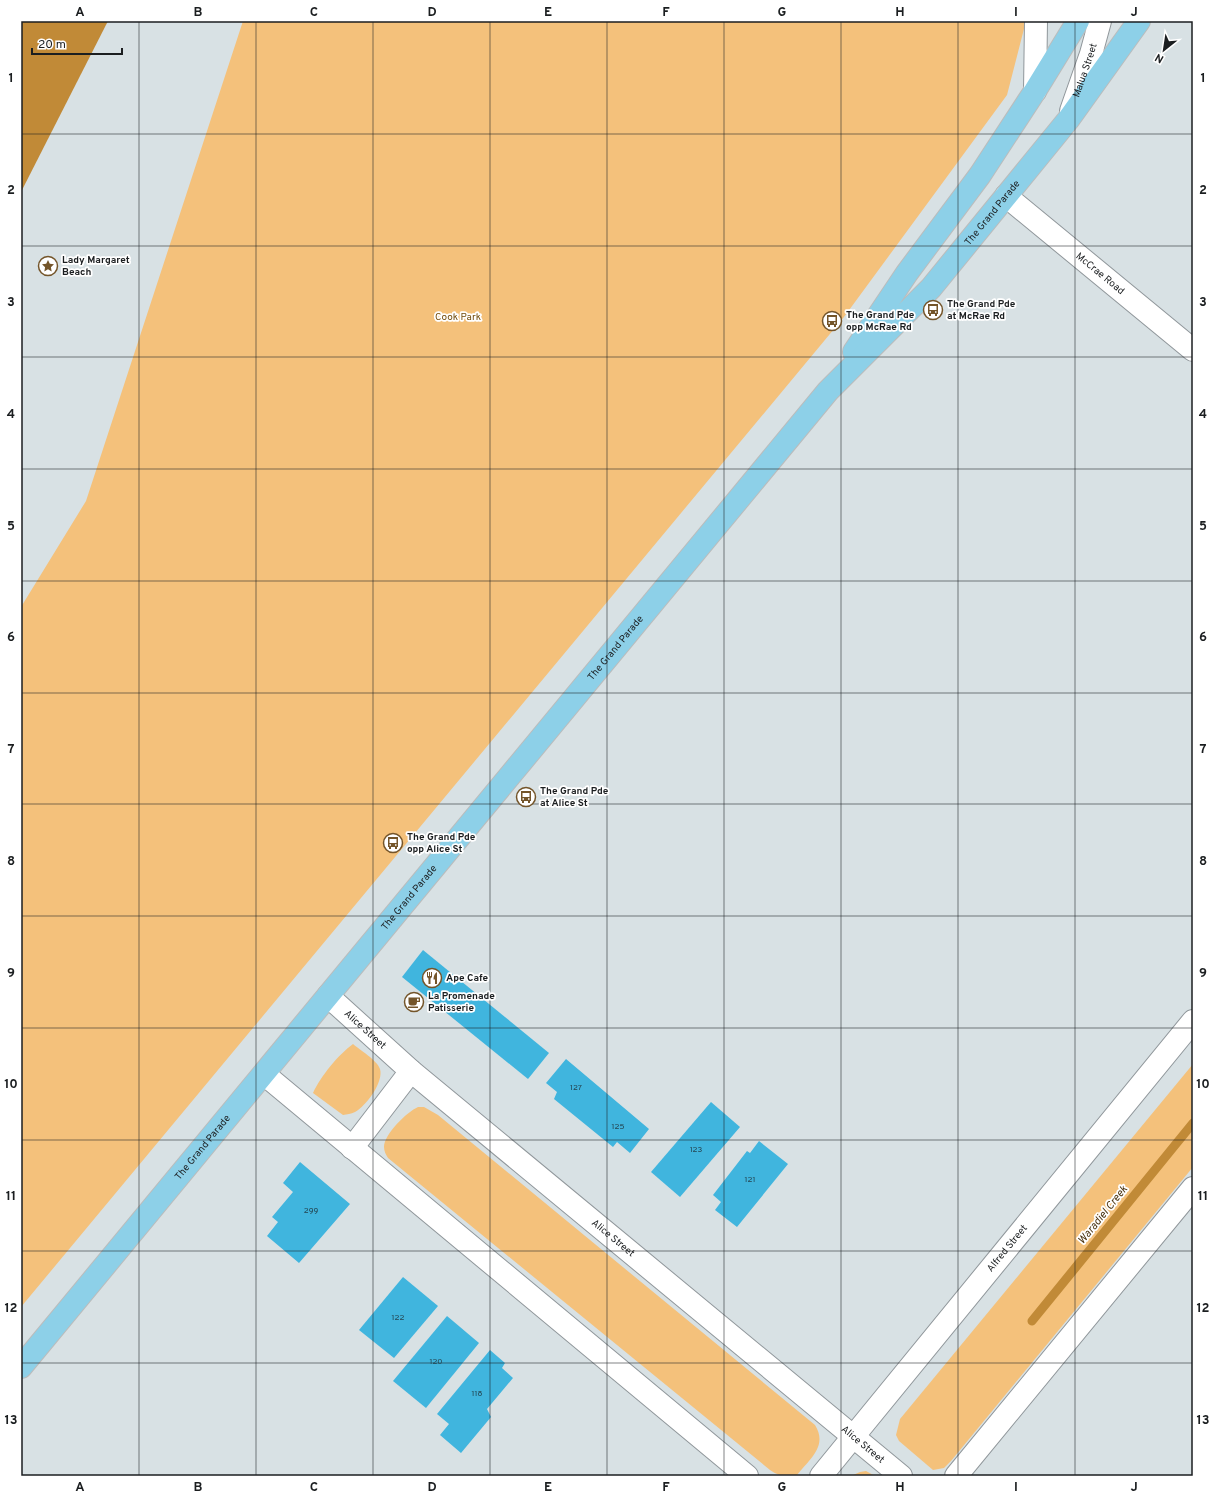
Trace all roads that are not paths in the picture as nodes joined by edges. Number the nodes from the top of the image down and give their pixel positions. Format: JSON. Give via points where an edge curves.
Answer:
{"nodes":[{"id":1,"x":1036,"y":21,"type":"edge"},
{"id":2,"x":1078,"y":21,"type":"edge"},
{"id":3,"x":1100,"y":21,"type":"edge"},
{"id":4,"x":1139,"y":21,"type":"edge"},
{"id":5,"x":1035,"y":91,"type":"junction"},
{"id":6,"x":1068,"y":120,"type":"junction"},
{"id":7,"x":1006,"y":196,"type":"junction"},
{"id":8,"x":1193,"y":350,"type":"edge"},
{"id":9,"x":828,"y":391,"type":"junction"},
{"id":10,"x":328,"y":996,"type":"junction"},
{"id":11,"x":1193,"y":1021,"type":"edge"},
{"id":12,"x":411,"y":1071,"type":"junction"},
{"id":13,"x":264,"y":1074,"type":"junction"},
{"id":14,"x":352,"y":1148,"type":"junction"},
{"id":15,"x":1193,"y":1188,"type":"edge"},
{"id":16,"x":21,"y":1367,"type":"edge"},
{"id":17,"x":853,"y":1437,"type":"junction"},
{"id":18,"x":747,"y":1476,"type":"edge"},
{"id":19,"x":821,"y":1476,"type":"edge"},
{"id":20,"x":901,"y":1476,"type":"edge"},
{"id":21,"x":956,"y":1476,"type":"edge"}],
"edges":[{"from":1,"to":5,"type":"street"},
{"from":2,"to":5,"type":"main road","name":"The Grand Parade"},
{"from":3,"to":6,"type":"street","name":"Malua Street"},
{"from":4,"to":6,"type":"main road","name":"The Grand Parade"},
{"from":5,"to":9,"type":"main road","name":"The Grand Parade","via":[[980,175],[907,273]]},
{"from":6,"to":7,"type":"main road","name":"The Grand Parade"},
{"from":7,"to":8,"type":"street","name":"McCrae Road"},
{"from":7,"to":9,"type":"main road","name":"The Grand Parade","via":[[931,288]]},
{"from":9,"to":10,"type":"main road","name":"The Grand Parade"},
{"from":10,"to":12,"type":"street","name":"Alice Street"},
{"from":10,"to":13,"type":"main road","name":"The Grand Parade"},
{"from":11,"to":17,"type":"street","name":"Alfred Street"},
{"from":12,"to":14,"type":"street"},
{"from":12,"to":17,"type":"street","name":"Alice Street"},
{"from":13,"to":14,"type":"street"},
{"from":13,"to":16,"type":"main road","name":"The Grand Parade"},
{"from":14,"to":18,"type":"street"},
{"from":15,"to":21,"type":"street"},
{"from":17,"to":19,"type":"street","name":"Alfred Street"},
{"from":17,"to":20,"type":"street","name":"Alice Street"}]}
